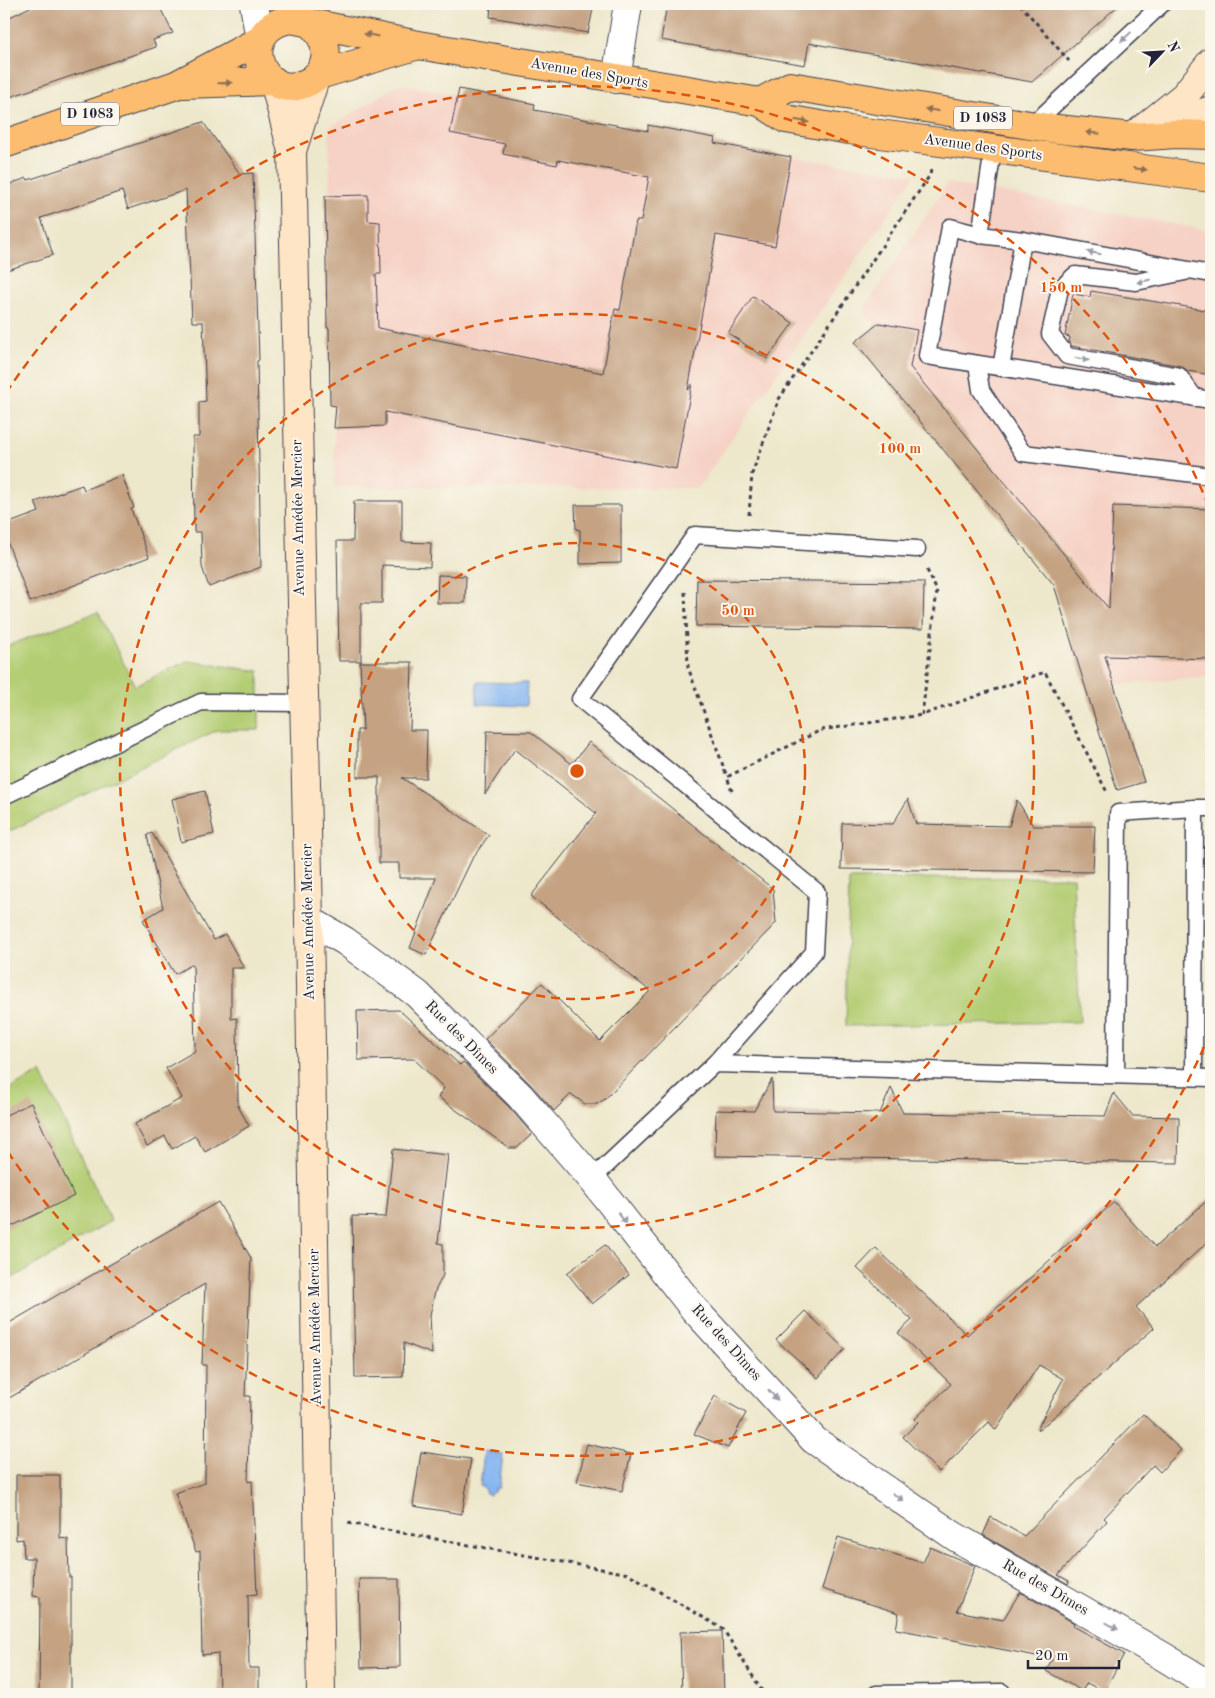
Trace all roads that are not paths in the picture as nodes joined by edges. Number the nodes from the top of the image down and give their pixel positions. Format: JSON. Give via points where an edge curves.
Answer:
{"nodes":[{"id":1,"x":254,"y":4,"type":"edge"},
{"id":2,"x":628,"y":4,"type":"edge"},
{"id":3,"x":1162,"y":4,"type":"edge"},
{"id":4,"x":301,"y":13,"type":"edge"},
{"id":5,"x":260,"y":40,"type":"junction"},
{"id":6,"x":418,"y":45,"type":"junction"},
{"id":7,"x":1211,"y":62,"type":"edge"},
{"id":8,"x":316,"y":76,"type":"junction"},
{"id":9,"x":616,"y":79,"type":"junction"},
{"id":10,"x":274,"y":82,"type":"junction"},
{"id":11,"x":176,"y":85,"type":"junction"},
{"id":12,"x":760,"y":102,"type":"junction"},
{"id":13,"x":1211,"y":110,"type":"edge"},
{"id":14,"x":1026,"y":125,"type":"junction"},
{"id":15,"x":1211,"y":135,"type":"edge"},
{"id":16,"x":1133,"y":137,"type":"junction"},
{"id":17,"x":4,"y":144,"type":"edge"},
{"id":18,"x":993,"y":150,"type":"junction"},
{"id":19,"x":292,"y":151,"type":"junction"},
{"id":20,"x":1211,"y":178,"type":"edge"},
{"id":21,"x":980,"y":235,"type":"junction"},
{"id":22,"x":1023,"y":240,"type":"junction"},
{"id":23,"x":1192,"y":270,"type":"junction"},
{"id":24,"x":1211,"y":274,"type":"edge"},
{"id":25,"x":977,"y":364,"type":"junction"},
{"id":26,"x":1001,"y":368,"type":"junction"},
{"id":27,"x":1194,"y":398,"type":"junction"},
{"id":28,"x":1211,"y":400,"type":"edge"},
{"id":29,"x":1211,"y":476,"type":"edge"},
{"id":30,"x":917,"y":549,"type":"road end"},
{"id":31,"x":304,"y":703,"type":"junction"},
{"id":32,"x":4,"y":796,"type":"edge"},
{"id":33,"x":1195,"y":808,"type":"junction"},
{"id":34,"x":1211,"y":808,"type":"edge"},
{"id":35,"x":309,"y":920,"type":"junction"},
{"id":36,"x":714,"y":1064,"type":"junction"},
{"id":37,"x":1116,"y":1075,"type":"junction"},
{"id":38,"x":1194,"y":1078,"type":"junction"},
{"id":39,"x":1211,"y":1078,"type":"edge"},
{"id":40,"x":592,"y":1179,"type":"junction"},
{"id":41,"x":1211,"y":1686,"type":"edge"},
{"id":42,"x":1002,"y":1692,"type":"dead end"},
{"id":43,"x":321,"y":1694,"type":"edge"},
{"id":44,"x":876,"y":1694,"type":"edge"}],
"edges":[{"from":1,"to":5,"type":"street"},
{"from":2,"to":9,"type":"street"},
{"from":3,"to":14,"type":"lane","one_way":true,"via":[[1042,116]]},
{"from":4,"to":5,"type":"main road","number":"D 1083","via":[[300,20],[282,20],[267,29]]},
{"from":6,"to":4,"type":"main road","number":"D 1083","one_way":true},
{"from":4,"to":8,"type":"main road","via":[[322,37],[325,47],[324,65]]},
{"from":5,"to":10,"type":"main road","via":[[258,59],[261,68]]},
{"from":5,"to":11,"type":"main road","number":"D 1083"},
{"from":6,"to":8,"type":"main road","number":"D 1083"},
{"from":6,"to":9,"type":"main road","name":"Avenue des Sports","number":"D 1083"},
{"from":7,"to":16,"type":"main road","via":[[1184,96]]},
{"from":8,"to":10,"type":"main road","number":"D 1083","via":[[301,86]]},
{"from":8,"to":19,"type":"main road"},
{"from":9,"to":12,"type":"main road","name":"Avenue des Sports","number":"D 1083"},
{"from":11,"to":10,"type":"main road","number":"D 1083","one_way":true},
{"from":10,"to":19,"type":"main road"},
{"from":11,"to":17,"type":"main road","number":"D 1083"},
{"from":14,"to":12,"type":"main road","name":"Avenue des Sports","number":"D 1083","one_way":true,"via":[[790,86]]},
{"from":12,"to":18,"type":"main road","name":"Avenue des Sports","number":"D 1083","one_way":true,"via":[[786,118]]},
{"from":13,"to":16,"type":"main road"},
{"from":16,"to":14,"type":"main road","name":"Avenue des Sports","number":"D 1083","one_way":true},
{"from":15,"to":16,"type":"main road","name":"Avenue des Sports","number":"D 1083"},
{"from":18,"to":20,"type":"main road","name":"Avenue des Sports","number":"D 1083","one_way":true},
{"from":18,"to":21,"type":"lane"},
{"from":19,"to":31,"type":"main road","name":"Avenue Amédée Mercier"},
{"from":21,"to":22,"type":"lane"},
{"from":21,"to":25,"type":"lane","via":[[950,227],[927,356]]},
{"from":23,"to":22,"type":"lane","one_way":true},
{"from":22,"to":26,"type":"lane"},
{"from":23,"to":24,"type":"lane"},
{"from":23,"to":27,"type":"lane","one_way":true,"via":[[1136,282],[1074,275],[1060,289],[1050,334],[1067,356],[1179,376]]},
{"from":25,"to":26,"type":"lane"},
{"from":25,"to":29,"type":"lane","via":[[981,390],[1023,452]]},
{"from":26,"to":27,"type":"lane"},
{"from":27,"to":28,"type":"lane"},
{"from":30,"to":36,"type":"lane","via":[[695,535],[580,699],[817,892],[814,952]]},
{"from":31,"to":32,"type":"lane","via":[[202,702]]},
{"from":31,"to":35,"type":"main road","name":"Avenue Amédée Mercier"},
{"from":33,"to":34,"type":"lane"},
{"from":33,"to":37,"type":"lane","via":[[1118,813]]},
{"from":33,"to":38,"type":"lane"},
{"from":35,"to":40,"type":"street","name":"Rue des Dîmes","via":[[345,941],[417,994],[520,1096]]},
{"from":35,"to":43,"type":"main road","name":"Avenue Amédée Mercier"},
{"from":36,"to":37,"type":"lane"},
{"from":36,"to":40,"type":"lane"},
{"from":37,"to":38,"type":"lane"},
{"from":38,"to":39,"type":"lane"},
{"from":40,"to":41,"type":"street","name":"Rue des Dîmes","one_way":true,"via":[[694,1309],[814,1440],[954,1536]]},
{"from":42,"to":44,"type":"lane"}]}
